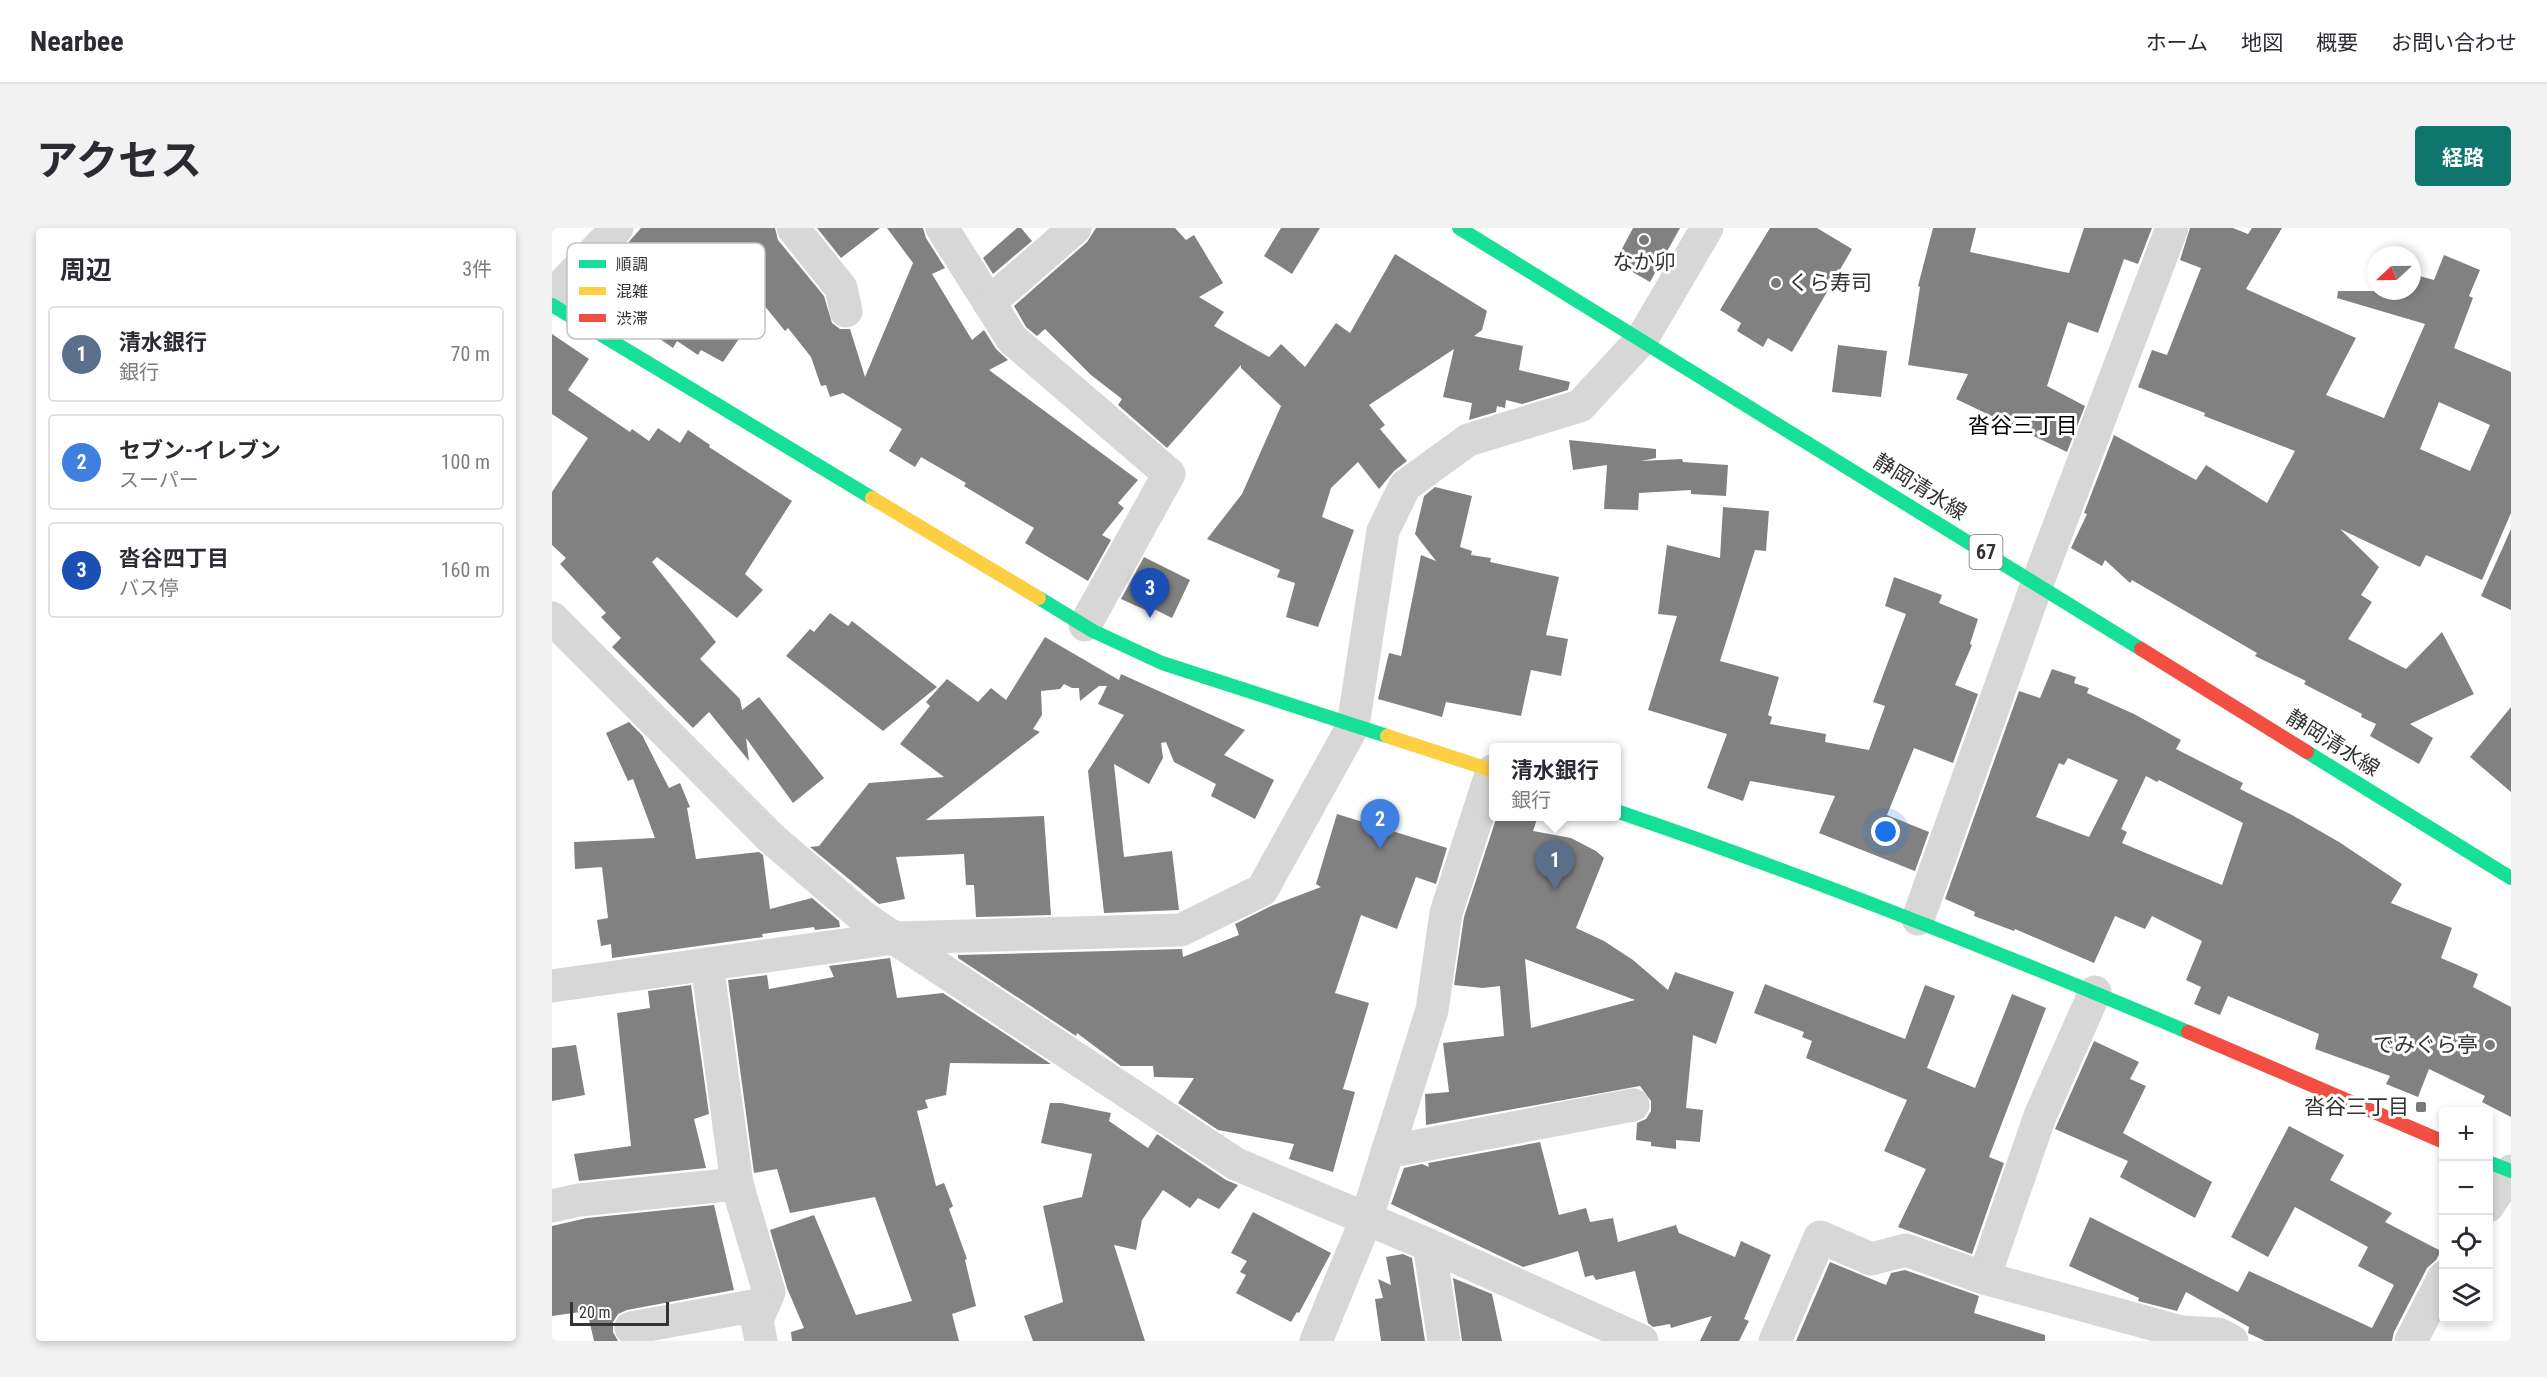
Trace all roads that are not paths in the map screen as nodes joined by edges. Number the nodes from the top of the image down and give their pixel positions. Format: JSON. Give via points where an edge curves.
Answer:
{"nodes":[{"id":1,"x":617,"y":228,"type":"edge"},
{"id":2,"x":793,"y":228,"type":"edge"},
{"id":3,"x":942,"y":228,"type":"edge"},
{"id":4,"x":1076,"y":228,"type":"edge"},
{"id":5,"x":1459,"y":228,"type":"edge"},
{"id":6,"x":1707,"y":228,"type":"edge"},
{"id":7,"x":2172,"y":228,"type":"edge"},
{"id":8,"x":603,"y":243,"type":"edge"},
{"id":9,"x":567,"y":280,"type":"edge"},
{"id":10,"x":552,"y":296,"type":"edge"},
{"id":11,"x":989,"y":303,"type":"junction"},
{"id":12,"x":552,"y":305,"type":"edge"},
{"id":13,"x":846,"y":311,"type":"dead end"},
{"id":14,"x":567,"y":314,"type":"edge"},
{"id":15,"x":609,"y":339,"type":"edge"},
{"id":16,"x":1642,"y":339,"type":"junction"},
{"id":17,"x":2037,"y":584,"type":"junction"},
{"id":18,"x":552,"y":618,"type":"edge"},
{"id":19,"x":1085,"y":625,"type":"junction"},
{"id":20,"x":1353,"y":726,"type":"junction"},
{"id":21,"x":1489,"y":770,"type":"edge"},
{"id":22,"x":1489,"y":783,"type":"edge"},
{"id":23,"x":1621,"y":812,"type":"edge"},
{"id":24,"x":2511,"y":878,"type":"edge"},
{"id":25,"x":1918,"y":919,"type":"junction"},
{"id":26,"x":894,"y":938,"type":"junction"},
{"id":27,"x":707,"y":964,"type":"junction"},
{"id":28,"x":552,"y":986,"type":"edge"},
{"id":29,"x":2095,"y":992,"type":"junction"},
{"id":30,"x":1633,"y":1104,"type":"dead end"},
{"id":31,"x":2439,"y":1140,"type":"edge"},
{"id":32,"x":1387,"y":1152,"type":"junction"},
{"id":33,"x":2505,"y":1164,"type":"edge"},
{"id":34,"x":737,"y":1184,"type":"junction"},
{"id":35,"x":2493,"y":1194,"type":"edge"},
{"id":36,"x":552,"y":1206,"type":"edge"},
{"id":37,"x":1366,"y":1220,"type":"junction"},
{"id":38,"x":1429,"y":1245,"type":"junction"},
{"id":39,"x":1984,"y":1278,"type":"junction"},
{"id":40,"x":2439,"y":1286,"type":"edge"},
{"id":41,"x":764,"y":1304,"type":"junction"},
{"id":42,"x":631,"y":1328,"type":"dead end"},
{"id":43,"x":1589,"y":1329,"type":"edge"},
{"id":44,"x":761,"y":1341,"type":"edge"},
{"id":45,"x":1316,"y":1341,"type":"edge"},
{"id":46,"x":1444,"y":1341,"type":"edge"},
{"id":47,"x":1642,"y":1341,"type":"edge"},
{"id":48,"x":1775,"y":1341,"type":"edge"},
{"id":49,"x":2232,"y":1341,"type":"edge"},
{"id":50,"x":2411,"y":1341,"type":"edge"}],
"edges":[{"from":1,"to":8,"type":"street"},
{"from":2,"to":13,"type":"street","via":[[841,288]]},
{"from":3,"to":11,"type":"street"},
{"from":4,"to":11,"type":"street"},
{"from":5,"to":16,"type":"street","name":"静岡清水線","number":"67"},
{"from":6,"to":16,"type":"street"},
{"from":7,"to":17,"type":"street"},
{"from":9,"to":10,"type":"street"},
{"from":11,"to":19,"type":"street","via":[[1012,339],[1169,474]]},
{"from":12,"to":14,"type":"street"},
{"from":15,"to":19,"type":"street"},
{"from":16,"to":17,"type":"street","name":"静岡清水線","number":"67"},
{"from":16,"to":20,"type":"street","via":[[1580,406],[1468,440],[1405,486],[1383,531]]},
{"from":17,"to":24,"type":"street","name":"静岡清水線","number":"67"},
{"from":17,"to":25,"type":"street"},
{"from":18,"to":26,"type":"street","via":[[770,837],[862,916]]},
{"from":19,"to":20,"type":"street","via":[[1161,663]]},
{"from":20,"to":21,"type":"street"},
{"from":20,"to":26,"type":"street","via":[[1262,890],[1181,930]]},
{"from":22,"to":32,"type":"street","via":[[1446,913],[1432,1010]]},
{"from":23,"to":25,"type":"street"},
{"from":25,"to":29,"type":"street"},
{"from":26,"to":27,"type":"street"},
{"from":26,"to":37,"type":"street","via":[[1236,1164]]},
{"from":27,"to":28,"type":"street"},
{"from":27,"to":34,"type":"street"},
{"from":29,"to":31,"type":"street"},
{"from":29,"to":39,"type":"street","via":[[2040,1116]]},
{"from":30,"to":32,"type":"street"},
{"from":32,"to":37,"type":"street"},
{"from":33,"to":35,"type":"street"},
{"from":34,"to":36,"type":"street"},
{"from":34,"to":41,"type":"street","via":[[769,1292]]},
{"from":37,"to":38,"type":"street"},
{"from":37,"to":45,"type":"street"},
{"from":38,"to":43,"type":"street"},
{"from":38,"to":46,"type":"street"},
{"from":39,"to":48,"type":"street","via":[[1906,1250],[1871,1259],[1820,1237]]},
{"from":39,"to":49,"type":"street","via":[[2181,1332],[2218,1334]]},
{"from":40,"to":50,"type":"street"},
{"from":41,"to":42,"type":"street"},
{"from":41,"to":44,"type":"street","via":[[757,1320]]},
{"from":43,"to":47,"type":"street"}]}
